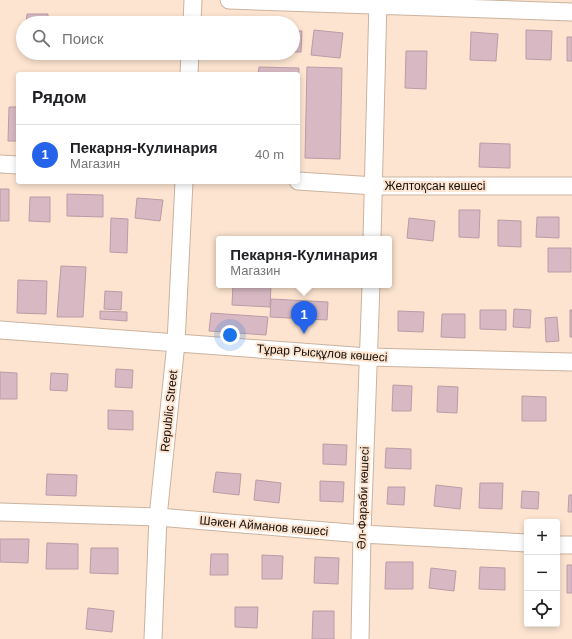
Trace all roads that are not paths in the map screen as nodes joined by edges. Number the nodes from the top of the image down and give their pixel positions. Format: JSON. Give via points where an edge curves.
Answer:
{"nodes":[{"id":1,"x":193,"y":0,"type":"edge"},
{"id":2,"x":228,"y":0,"type":"edge"},
{"id":3,"x":378,"y":3,"type":"edge"},
{"id":4,"x":572,"y":12,"type":"edge"},
{"id":5,"x":192,"y":16,"type":"edge"},
{"id":6,"x":190,"y":60,"type":"edge"},
{"id":7,"x":189,"y":72,"type":"edge"},
{"id":8,"x":0,"y":164,"type":"edge"},
{"id":9,"x":16,"y":165,"type":"edge"},
{"id":10,"x":300,"y":181,"type":"edge"},
{"id":11,"x":184,"y":184,"type":"edge"},
{"id":12,"x":375,"y":186,"type":"junction"},
{"id":13,"x":572,"y":186,"type":"edge"},
{"id":14,"x":372,"y":236,"type":"edge"},
{"id":15,"x":371,"y":288,"type":"edge"},
{"id":16,"x":0,"y":330,"type":"edge"},
{"id":17,"x":176,"y":343,"type":"junction"},
{"id":18,"x":368,"y":357,"type":"junction"},
{"id":19,"x":572,"y":362,"type":"edge"},
{"id":20,"x":0,"y":512,"type":"edge"},
{"id":21,"x":158,"y":517,"type":"junction"},
{"id":22,"x":362,"y":534,"type":"junction"},
{"id":23,"x":524,"y":543,"type":"edge"},
{"id":24,"x":560,"y":544,"type":"edge"},
{"id":25,"x":572,"y":545,"type":"edge"},
{"id":26,"x":153,"y":639,"type":"edge"},
{"id":27,"x":360,"y":639,"type":"edge"}],
"edges":[{"from":1,"to":5,"type":"street"},
{"from":2,"to":3,"type":"street"},
{"from":3,"to":4,"type":"street"},
{"from":3,"to":12,"type":"street"},
{"from":6,"to":7,"type":"street"},
{"from":8,"to":9,"type":"street"},
{"from":10,"to":12,"type":"street","name":"Желтоқсан көшесі"},
{"from":11,"to":17,"type":"street","name":"Republic Street"},
{"from":12,"to":13,"type":"street","name":"Желтоқсан көшесі"},
{"from":12,"to":14,"type":"street"},
{"from":15,"to":18,"type":"street","name":"Әл-Фараби көшесі"},
{"from":16,"to":17,"type":"street","name":"Тұрар Рысқұлов көшесі"},
{"from":17,"to":18,"type":"street","name":"Тұрар Рысқұлов көшесі"},
{"from":17,"to":21,"type":"street","name":"Republic Street"},
{"from":18,"to":19,"type":"street","name":"Тұрар Рысқұлов көшесі"},
{"from":18,"to":22,"type":"street","name":"Әл-Фараби көшесі"},
{"from":20,"to":21,"type":"street","name":"Шәкен Айманов көшесі"},
{"from":21,"to":22,"type":"street","name":"Шәкен Айманов көшесі"},
{"from":21,"to":26,"type":"street","name":"Republic Street"},
{"from":22,"to":23,"type":"street","name":"Шәкен Айманов көшесі"},
{"from":22,"to":27,"type":"street","name":"Әл-Фараби көшесі"},
{"from":24,"to":25,"type":"street"}]}
